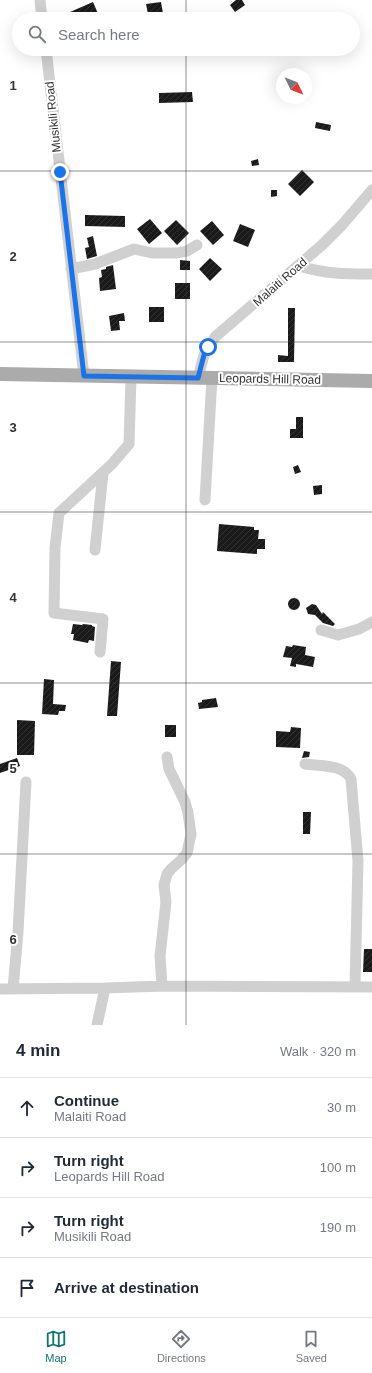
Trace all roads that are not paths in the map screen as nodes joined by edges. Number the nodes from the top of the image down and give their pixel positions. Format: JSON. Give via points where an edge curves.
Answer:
{"nodes":[{"id":1,"x":40,"y":0,"type":"edge"},
{"id":2,"x":41,"y":12,"type":"edge"},
{"id":3,"x":47,"y":56,"type":"edge"},
{"id":4,"x":372,"y":190,"type":"edge"},
{"id":5,"x":197,"y":245,"type":"dead end"},
{"id":6,"x":299,"y":266,"type":"junction"},
{"id":7,"x":71,"y":269,"type":"junction"},
{"id":8,"x":372,"y":274,"type":"edge"},
{"id":9,"x":0,"y":374,"type":"edge"},
{"id":10,"x":84,"y":376,"type":"junction"},
{"id":11,"x":131,"y":377,"type":"junction"},
{"id":12,"x":198,"y":378,"type":"junction"},
{"id":13,"x":212,"y":378,"type":"junction"},
{"id":14,"x":372,"y":381,"type":"edge"},
{"id":15,"x":103,"y":473,"type":"junction"},
{"id":16,"x":205,"y":500,"type":"dead end"},
{"id":17,"x":95,"y":550,"type":"dead end"},
{"id":18,"x":372,"y":622,"type":"edge"},
{"id":19,"x":321,"y":630,"type":"dead end"},
{"id":20,"x":100,"y":652,"type":"dead end"},
{"id":21,"x":167,"y":757,"type":"dead end"},
{"id":22,"x":305,"y":764,"type":"dead end"},
{"id":23,"x":26,"y":782,"type":"dead end"},
{"id":24,"x":162,"y":986,"type":"junction"},
{"id":25,"x":355,"y":986,"type":"junction"},
{"id":26,"x":372,"y":986,"type":"edge"},
{"id":27,"x":105,"y":988,"type":"junction"},
{"id":28,"x":0,"y":989,"type":"edge"},
{"id":29,"x":13,"y":989,"type":"junction"},
{"id":30,"x":97,"y":1025,"type":"edge"}],
"edges":[{"from":1,"to":2,"type":"street"},
{"from":3,"to":7,"type":"street","name":"Musikili Road"},
{"from":4,"to":6,"type":"street","name":"Malaiti Road","via":[[333,235]]},
{"from":5,"to":7,"type":"street","via":[[178,253],[152,253],[134,249],[95,264]]},
{"from":6,"to":8,"type":"street","via":[[333,274]]},
{"from":6,"to":12,"type":"street","name":"Malaiti Road","via":[[215,337],[204,355]]},
{"from":7,"to":10,"type":"street","name":"Musikili Road"},
{"from":9,"to":10,"type":"main road","name":"Leopards Hill Road"},
{"from":10,"to":11,"type":"main road","name":"Leopards Hill Road"},
{"from":11,"to":12,"type":"main road","name":"Leopards Hill Road"},
{"from":11,"to":15,"type":"street","via":[[129,444]]},
{"from":12,"to":13,"type":"main road","name":"Leopards Hill Road"},
{"from":13,"to":14,"type":"main road","name":"Leopards Hill Road"},
{"from":13,"to":16,"type":"street"},
{"from":15,"to":17,"type":"street"},
{"from":15,"to":20,"type":"street","via":[[60,514],[55,548],[54,613],[103,619]]},
{"from":18,"to":19,"type":"street","via":[[338,635]]},
{"from":21,"to":24,"type":"street","via":[[169,769],[188,813],[191,834],[187,853],[167,874],[164,885],[166,902],[160,956]]},
{"from":22,"to":25,"type":"street","via":[[337,768],[347,773],[351,780],[358,861]]},
{"from":23,"to":29,"type":"street"},
{"from":24,"to":25,"type":"street"},
{"from":24,"to":27,"type":"street"},
{"from":25,"to":26,"type":"street"},
{"from":27,"to":29,"type":"street"},
{"from":27,"to":30,"type":"street"},
{"from":28,"to":29,"type":"street"}]}
